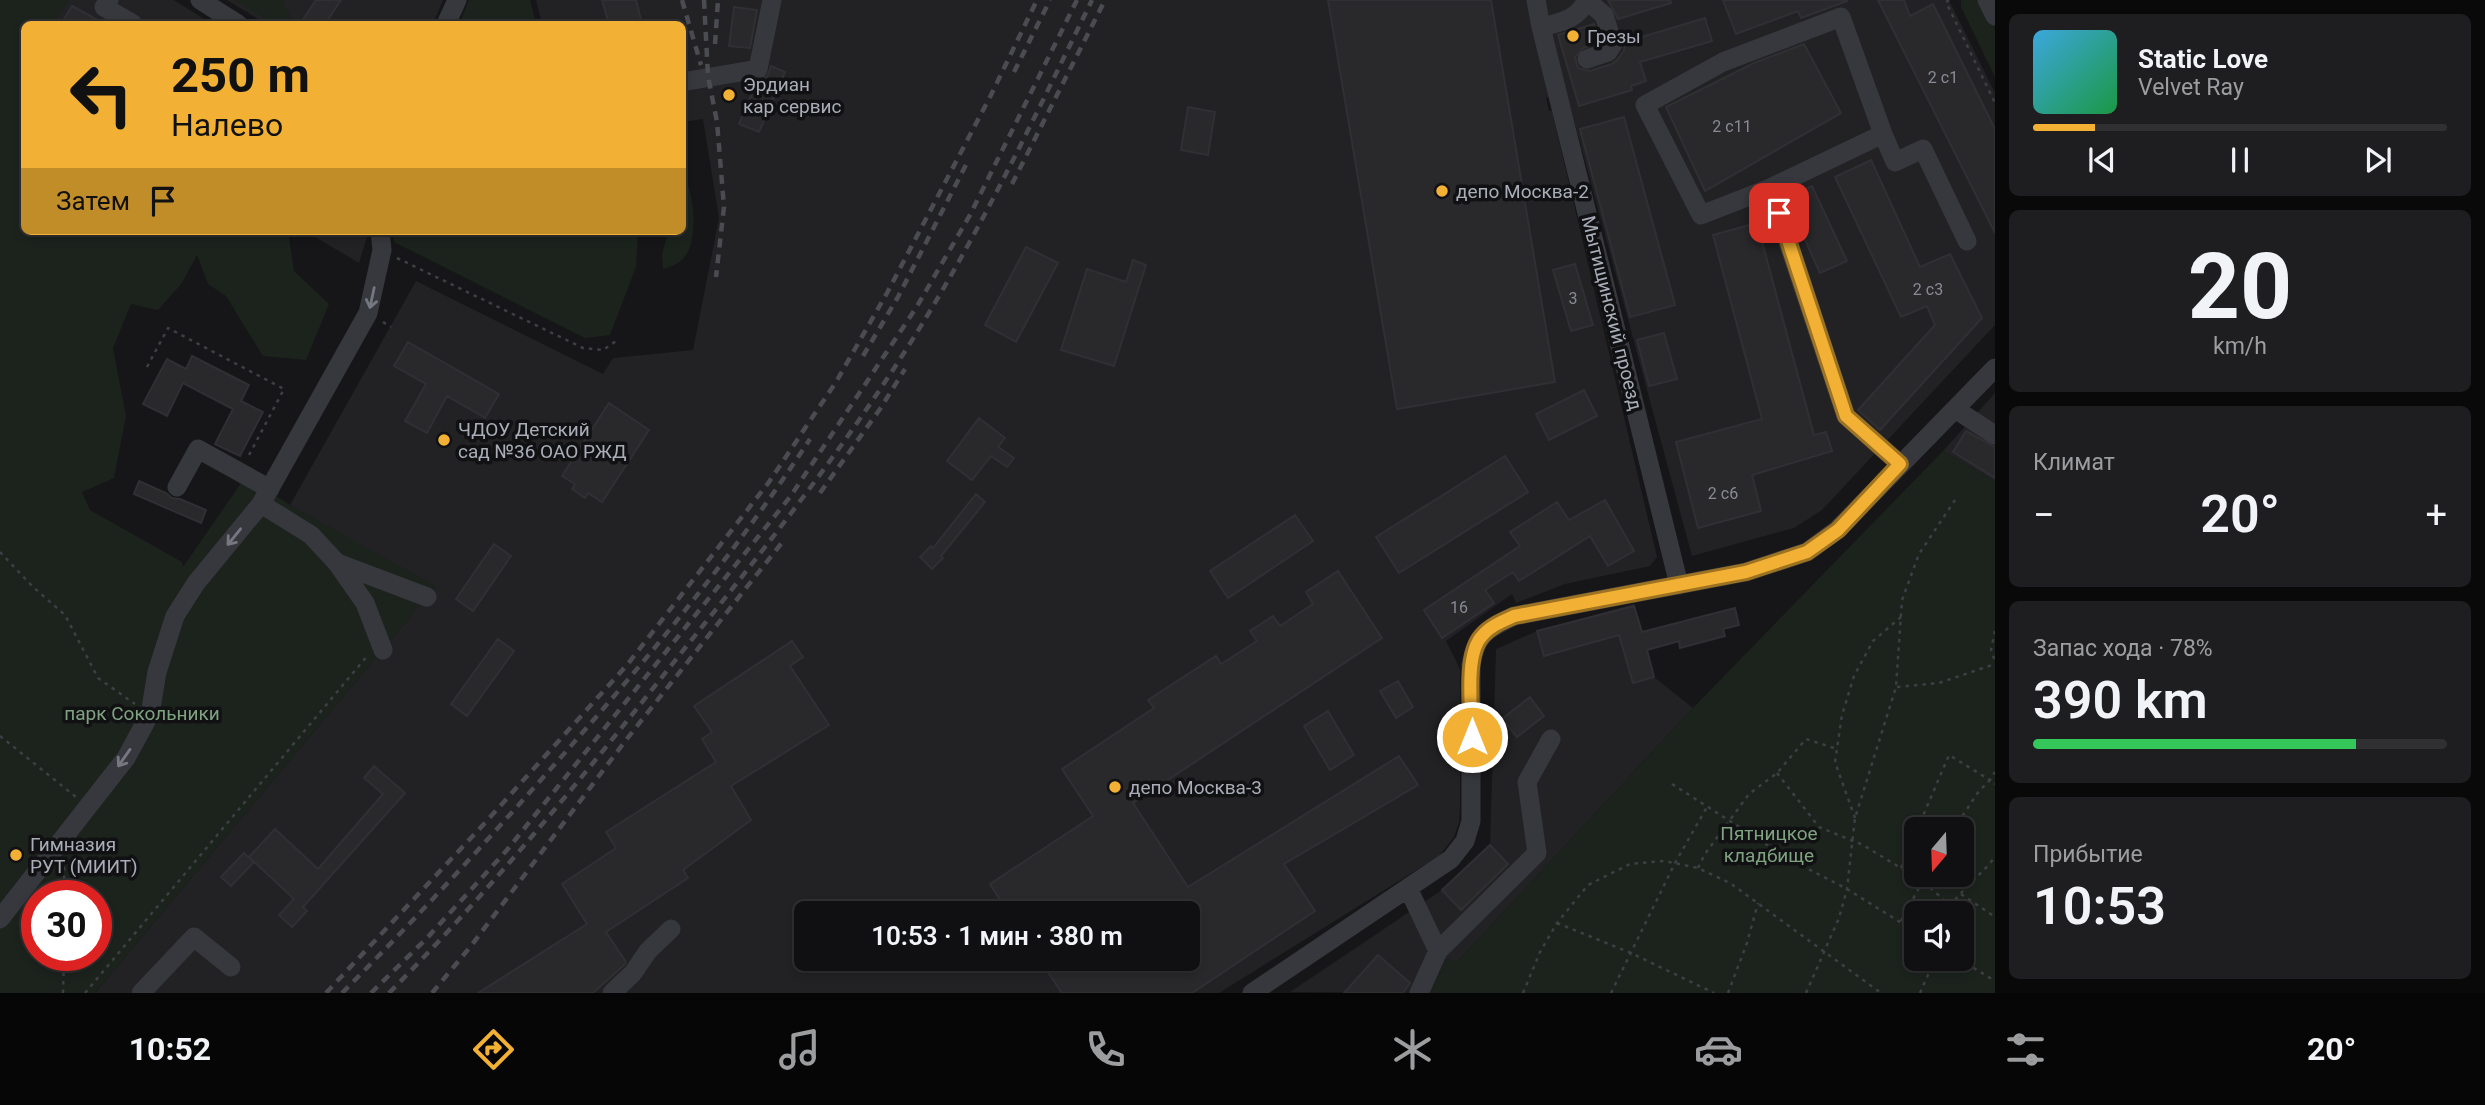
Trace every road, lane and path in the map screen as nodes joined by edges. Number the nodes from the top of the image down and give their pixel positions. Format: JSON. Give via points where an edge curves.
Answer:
{"nodes":[{"id":1,"x":109,"y":0,"type":"edge"},
{"id":2,"x":200,"y":0,"type":"edge"},
{"id":3,"x":457,"y":0,"type":"edge"},
{"id":4,"x":772,"y":0,"type":"edge"},
{"id":5,"x":1536,"y":0,"type":"edge"},
{"id":6,"x":1949,"y":0,"type":"edge"},
{"id":7,"x":1987,"y":0,"type":"edge"},
{"id":8,"x":1587,"y":1,"type":"edge"},
{"id":9,"x":1995,"y":16,"type":"edge"},
{"id":10,"x":128,"y":21,"type":"edge"},
{"id":11,"x":233,"y":21,"type":"edge"},
{"id":12,"x":447,"y":21,"type":"edge"},
{"id":13,"x":1541,"y":27,"type":"junction"},
{"id":14,"x":1587,"y":59,"type":"dead end"},
{"id":15,"x":686,"y":81,"type":"edge"},
{"id":16,"x":1995,"y":103,"type":"edge"},
{"id":17,"x":1883,"y":134,"type":"junction"},
{"id":18,"x":1770,"y":188,"type":"junction"},
{"id":19,"x":381,"y":241,"type":"edge"},
{"id":20,"x":1967,"y":241,"type":"dead end"},
{"id":21,"x":619,"y":339,"type":"dead end"},
{"id":22,"x":147,"y":367,"type":"dead end"},
{"id":23,"x":1995,"y":368,"type":"edge"},
{"id":24,"x":1955,"y":409,"type":"junction"},
{"id":25,"x":1995,"y":435,"type":"edge"},
{"id":26,"x":1900,"y":464,"type":"junction"},
{"id":27,"x":240,"y":472,"type":"junction"},
{"id":28,"x":177,"y":486,"type":"dead end"},
{"id":29,"x":266,"y":497,"type":"junction"},
{"id":30,"x":1955,"y":499,"type":"dead end"},
{"id":31,"x":0,"y":552,"type":"edge"},
{"id":32,"x":337,"y":562,"type":"junction"},
{"id":33,"x":1679,"y":585,"type":"junction"},
{"id":34,"x":427,"y":597,"type":"dead end"},
{"id":35,"x":1901,"y":617,"type":"junction"},
{"id":36,"x":1995,"y":631,"type":"edge"},
{"id":37,"x":381,"y":646,"type":"joint"},
{"id":38,"x":1995,"y":662,"type":"edge"},
{"id":39,"x":1896,"y":687,"type":"junction"},
{"id":40,"x":150,"y":714,"type":"junction"},
{"id":41,"x":0,"y":736,"type":"edge"},
{"id":42,"x":1551,"y":739,"type":"dead end"},
{"id":43,"x":1837,"y":749,"type":"junction"},
{"id":44,"x":1995,"y":772,"type":"edge"},
{"id":45,"x":1777,"y":773,"type":"junction"},
{"id":46,"x":1990,"y":780,"type":"junction"},
{"id":47,"x":1672,"y":784,"type":"dead end"},
{"id":48,"x":1995,"y":785,"type":"edge"},
{"id":49,"x":87,"y":805,"type":"junction"},
{"id":50,"x":1707,"y":807,"type":"junction"},
{"id":51,"x":1923,"y":817,"type":"edge"},
{"id":52,"x":1961,"y":817,"type":"edge"},
{"id":53,"x":1855,"y":818,"type":"junction"},
{"id":54,"x":1730,"y":821,"type":"junction"},
{"id":55,"x":1853,"y":840,"type":"junction"},
{"id":56,"x":1995,"y":857,"type":"edge"},
{"id":57,"x":1904,"y":861,"type":"edge"},
{"id":58,"x":1675,"y":863,"type":"junction"},
{"id":59,"x":1698,"y":868,"type":"junction"},
{"id":60,"x":1901,"y":868,"type":"junction"},
{"id":61,"x":1904,"y":870,"type":"edge"},
{"id":62,"x":1919,"y":887,"type":"edge"},
{"id":63,"x":1929,"y":887,"type":"edge"},
{"id":64,"x":1408,"y":888,"type":"junction"},
{"id":65,"x":1847,"y":889,"type":"junction"},
{"id":66,"x":1961,"y":894,"type":"junction"},
{"id":67,"x":1758,"y":901,"type":"junction"},
{"id":68,"x":1945,"y":901,"type":"edge"},
{"id":69,"x":1954,"y":901,"type":"edge"},
{"id":70,"x":1995,"y":917,"type":"edge"},
{"id":71,"x":0,"y":919,"type":"edge"},
{"id":72,"x":1900,"y":922,"type":"junction"},
{"id":73,"x":1557,"y":923,"type":"junction"},
{"id":74,"x":1904,"y":924,"type":"edge"},
{"id":75,"x":671,"y":929,"type":"dead end"},
{"id":76,"x":1438,"y":951,"type":"junction"},
{"id":77,"x":1824,"y":952,"type":"junction"},
{"id":78,"x":1631,"y":953,"type":"junction"},
{"id":79,"x":231,"y":967,"type":"dead end"},
{"id":80,"x":1974,"y":968,"type":"edge"},
{"id":81,"x":64,"y":971,"type":"edge"},
{"id":82,"x":1930,"y":971,"type":"edge"},
{"id":83,"x":1995,"y":981,"type":"edge"},
{"id":84,"x":64,"y":993,"type":"edge"},
{"id":85,"x":85,"y":993,"type":"edge"},
{"id":86,"x":141,"y":993,"type":"edge"},
{"id":87,"x":612,"y":993,"type":"edge"},
{"id":88,"x":1252,"y":993,"type":"edge"},
{"id":89,"x":1419,"y":993,"type":"edge"},
{"id":90,"x":1523,"y":993,"type":"edge"},
{"id":91,"x":1611,"y":993,"type":"edge"},
{"id":92,"x":1714,"y":993,"type":"edge"},
{"id":93,"x":1728,"y":993,"type":"edge"},
{"id":94,"x":1806,"y":993,"type":"edge"},
{"id":95,"x":1881,"y":993,"type":"edge"},
{"id":96,"x":1920,"y":993,"type":"edge"}],
"edges":[{"from":1,"to":10,"type":"street","via":[[104,8]]},
{"from":2,"to":11,"type":"street"},
{"from":3,"to":12,"type":"street"},
{"from":4,"to":15,"type":"street","via":[[758,69]]},
{"from":5,"to":13,"type":"street","name":"Мытищинский проезд"},
{"from":6,"to":16,"type":"path","via":[[1946,2]]},
{"from":7,"to":9,"type":"street"},
{"from":8,"to":13,"type":"street","via":[[1572,19]]},
{"from":8,"to":14,"type":"street","via":[[1604,15],[1613,44],[1608,52]]},
{"from":13,"to":33,"type":"street","name":"Мытищинский проезд"},
{"from":17,"to":18,"type":"street"},
{"from":17,"to":18,"type":"street","via":[[1841,17],[1723,62],[1645,105],[1701,215]]},
{"from":17,"to":20,"type":"street","via":[[1895,162],[1923,149]]},
{"from":18,"to":26,"type":"street","via":[[1846,416]]},
{"from":19,"to":21,"type":"path","via":[[583,348],[603,350]]},
{"from":19,"to":29,"type":"street","one_way":true,"via":[[368,313]]},
{"from":22,"to":27,"type":"path","via":[[168,328],[284,389]]},
{"from":23,"to":24,"type":"street"},
{"from":24,"to":25,"type":"street"},
{"from":24,"to":26,"type":"street"},
{"from":26,"to":33,"type":"street","via":[[1838,530],[1807,552],[1746,572]]},
{"from":27,"to":28,"type":"street","via":[[198,449]]},
{"from":27,"to":29,"type":"street"},
{"from":29,"to":32,"type":"street"},
{"from":29,"to":40,"type":"street","one_way":true,"via":[[175,616]]},
{"from":30,"to":35,"type":"path","via":[[1919,554],[1902,600]]},
{"from":31,"to":40,"type":"path","via":[[65,615],[98,678]]},
{"from":32,"to":34,"type":"street"},
{"from":32,"to":37,"type":"street","via":[[365,603]]},
{"from":33,"to":64,"type":"street","via":[[1514,616],[1482,635],[1471,665],[1471,821],[1465,841],[1451,859]]},
{"from":35,"to":39,"type":"path"},
{"from":35,"to":43,"type":"path","via":[[1873,641],[1854,676]]},
{"from":36,"to":38,"type":"path"},
{"from":37,"to":85,"type":"path"},
{"from":38,"to":39,"type":"path","via":[[1939,684]]},
{"from":39,"to":53,"type":"path"},
{"from":40,"to":49,"type":"street","one_way":true,"via":[[126,758]]},
{"from":41,"to":49,"type":"path"},
{"from":42,"to":76,"type":"street","via":[[1527,782],[1537,853]]},
{"from":43,"to":45,"type":"path","via":[[1805,739]]},
{"from":43,"to":53,"type":"path","via":[[1835,762]]},
{"from":44,"to":46,"type":"path"},
{"from":45,"to":54,"type":"path","via":[[1749,794]]},
{"from":45,"to":55,"type":"path","via":[[1819,827]]},
{"from":46,"to":48,"type":"path"},
{"from":46,"to":51,"type":"path","via":[[1949,755]]},
{"from":46,"to":52,"type":"path"},
{"from":47,"to":50,"type":"path"},
{"from":49,"to":71,"type":"street"},
{"from":50,"to":54,"type":"path"},
{"from":50,"to":58,"type":"path"},
{"from":53,"to":55,"type":"path"},
{"from":54,"to":59,"type":"path"},
{"from":54,"to":65,"type":"path"},
{"from":55,"to":60,"type":"path"},
{"from":55,"to":65,"type":"path"},
{"from":56,"to":66,"type":"path"},
{"from":57,"to":60,"type":"path"},
{"from":58,"to":59,"type":"path"},
{"from":58,"to":73,"type":"path","via":[[1630,864],[1588,885]]},
{"from":58,"to":78,"type":"path"},
{"from":59,"to":67,"type":"path"},
{"from":60,"to":61,"type":"path"},
{"from":62,"to":72,"type":"path"},
{"from":63,"to":68,"type":"path"},
{"from":64,"to":76,"type":"street"},
{"from":64,"to":88,"type":"street"},
{"from":65,"to":72,"type":"path"},
{"from":65,"to":77,"type":"path"},
{"from":66,"to":69,"type":"path"},
{"from":66,"to":70,"type":"path"},
{"from":67,"to":77,"type":"path"},
{"from":67,"to":93,"type":"path"},
{"from":72,"to":74,"type":"path"},
{"from":73,"to":78,"type":"path"},
{"from":73,"to":90,"type":"path"},
{"from":75,"to":87,"type":"street"},
{"from":76,"to":89,"type":"street"},
{"from":77,"to":94,"type":"path"},
{"from":77,"to":95,"type":"path"},
{"from":78,"to":91,"type":"path"},
{"from":78,"to":92,"type":"path"},
{"from":79,"to":86,"type":"street","via":[[194,937]]},
{"from":80,"to":83,"type":"path"},
{"from":81,"to":84,"type":"path"},
{"from":82,"to":96,"type":"path"}]}
